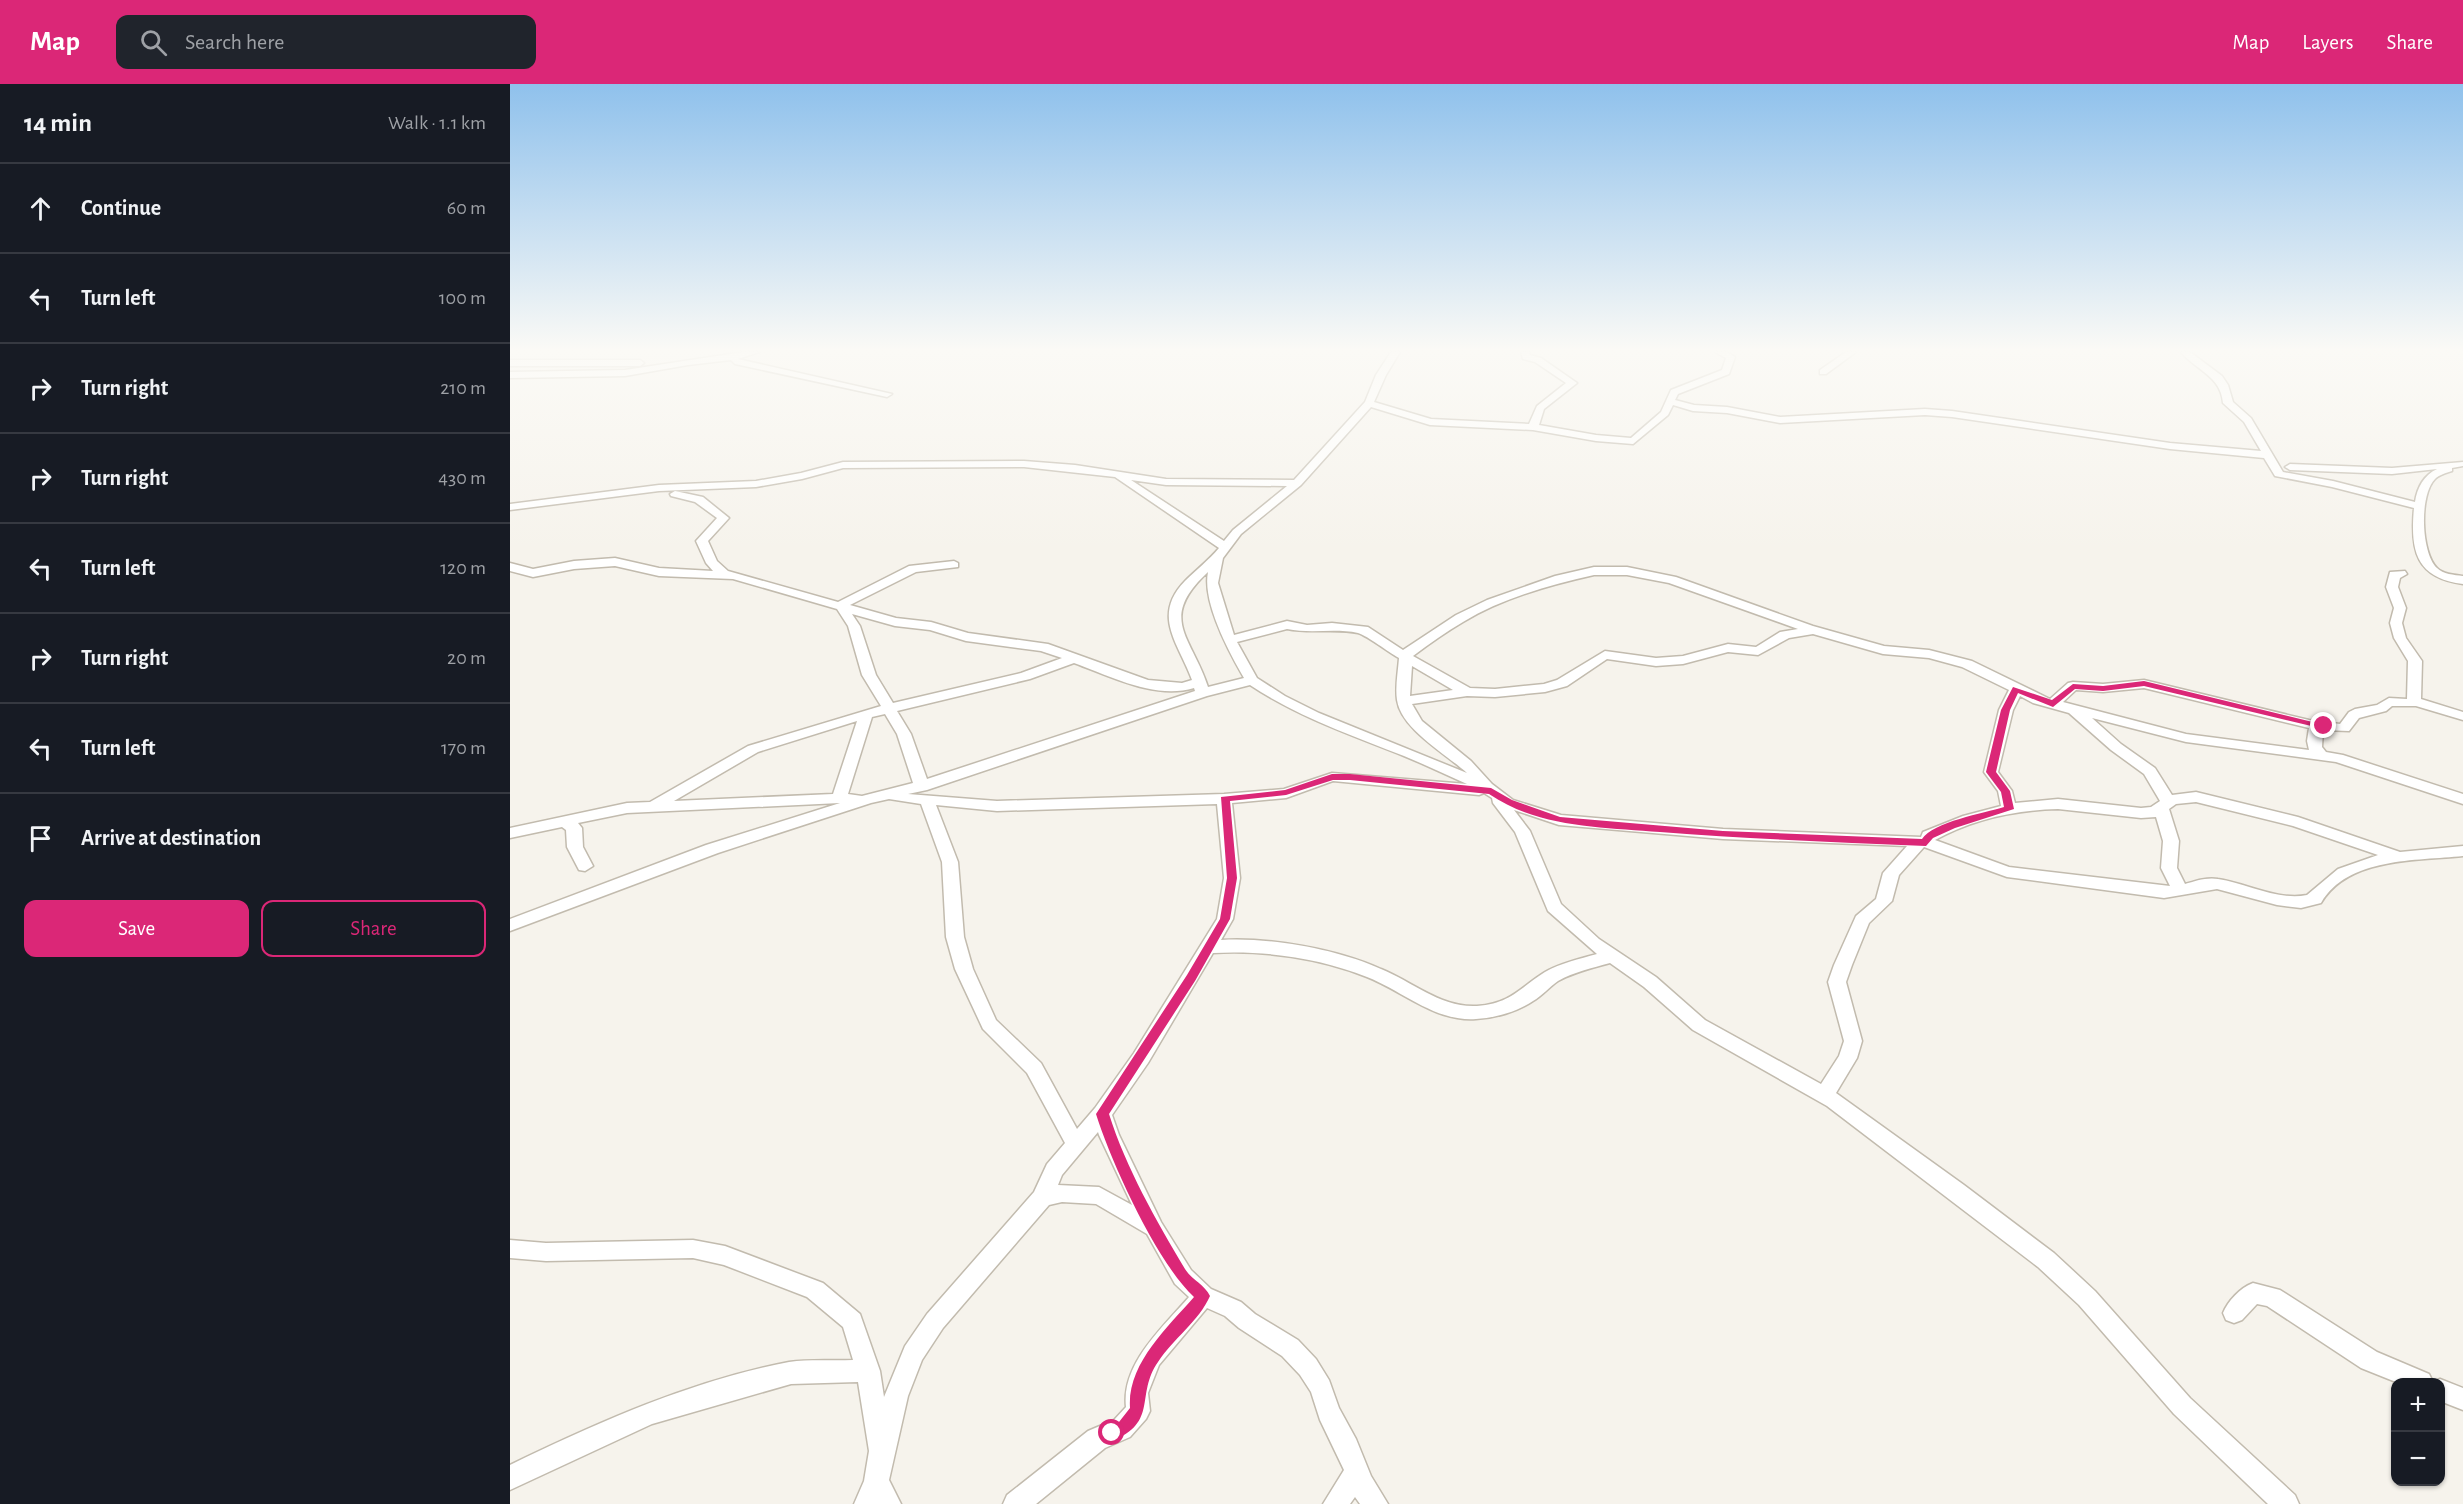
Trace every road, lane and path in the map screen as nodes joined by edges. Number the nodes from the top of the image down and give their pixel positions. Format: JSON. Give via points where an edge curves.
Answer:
{"nodes":[{"id":1,"x":1356,"y":418,"type":"edge"},
{"id":2,"x":1418,"y":418,"type":"edge"},
{"id":3,"x":1536,"y":418,"type":"edge"},
{"id":4,"x":1659,"y":418,"type":"edge"},
{"id":5,"x":1771,"y":418,"type":"edge"},
{"id":6,"x":1828,"y":418,"type":"edge"},
{"id":7,"x":1976,"y":418,"type":"edge"},
{"id":8,"x":2246,"y":418,"type":"edge"},
{"id":9,"x":1533,"y":427,"type":"junction"},
{"id":10,"x":2269,"y":455,"type":"junction"},
{"id":11,"x":2461,"y":464,"type":"edge"},
{"id":12,"x":2276,"y":469,"type":"junction"},
{"id":13,"x":1119,"y":476,"type":"junction"},
{"id":14,"x":1297,"y":483,"type":"junction"},
{"id":15,"x":756,"y":484,"type":"junction"},
{"id":16,"x":654,"y":489,"type":"junction"},
{"id":17,"x":699,"y":499,"type":"junction"},
{"id":18,"x":2418,"y":506,"type":"junction"},
{"id":19,"x":510,"y":507,"type":"edge"},
{"id":20,"x":1221,"y":552,"type":"junction"},
{"id":21,"x":954,"y":565,"type":"dead end"},
{"id":22,"x":510,"y":567,"type":"edge"},
{"id":23,"x":2401,"y":573,"type":"dead end"},
{"id":24,"x":724,"y":574,"type":"junction"},
{"id":25,"x":2463,"y":580,"type":"edge"},
{"id":26,"x":841,"y":605,"type":"junction"},
{"id":27,"x":1814,"y":630,"type":"junction"},
{"id":28,"x":1229,"y":640,"type":"junction"},
{"id":29,"x":1405,"y":655,"type":"junction"},
{"id":30,"x":1074,"y":658,"type":"junction"},
{"id":31,"x":1252,"y":680,"type":"junction"},
{"id":32,"x":1201,"y":687,"type":"junction"},
{"id":33,"x":2016,"y":689,"type":"junction"},
{"id":34,"x":1467,"y":692,"type":"junction"},
{"id":35,"x":1403,"y":701,"type":"junction"},
{"id":36,"x":2416,"y":702,"type":"junction"},
{"id":37,"x":2053,"y":704,"type":"junction"},
{"id":38,"x":891,"y":709,"type":"junction"},
{"id":39,"x":2074,"y":710,"type":"junction"},
{"id":40,"x":866,"y":714,"type":"junction"},
{"id":41,"x":2463,"y":716,"type":"edge"},
{"id":42,"x":2319,"y":726,"type":"junction"},
{"id":43,"x":2321,"y":755,"type":"junction"},
{"id":44,"x":1491,"y":791,"type":"junction"},
{"id":45,"x":925,"y":794,"type":"junction"},
{"id":46,"x":839,"y":798,"type":"junction"},
{"id":47,"x":1224,"y":799,"type":"junction"},
{"id":48,"x":866,"y":800,"type":"junction"},
{"id":49,"x":2463,"y":800,"type":"edge"},
{"id":50,"x":2164,"y":805,"type":"junction"},
{"id":51,"x":653,"y":807,"type":"junction"},
{"id":52,"x":2009,"y":809,"type":"junction"},
{"id":53,"x":566,"y":822,"type":"junction"},
{"id":54,"x":510,"y":832,"type":"edge"},
{"id":55,"x":1926,"y":842,"type":"junction"},
{"id":56,"x":2463,"y":851,"type":"edge"},
{"id":57,"x":2399,"y":857,"type":"junction"},
{"id":58,"x":585,"y":866,"type":"dead end"},
{"id":59,"x":2180,"y":891,"type":"junction"},
{"id":60,"x":510,"y":926,"type":"edge"},
{"id":61,"x":1209,"y":947,"type":"junction"},
{"id":62,"x":1613,"y":956,"type":"junction"},
{"id":63,"x":1824,"y":1095,"type":"junction"},
{"id":64,"x":1102,"y":1114,"type":"junction"},
{"id":65,"x":1076,"y":1145,"type":"junction"},
{"id":66,"x":1042,"y":1198,"type":"junction"},
{"id":67,"x":1154,"y":1228,"type":"junction"},
{"id":68,"x":510,"y":1249,"type":"edge"},
{"id":69,"x":1203,"y":1296,"type":"junction"},
{"id":70,"x":2234,"y":1313,"type":"dead end"},
{"id":71,"x":868,"y":1371,"type":"junction"},
{"id":72,"x":2410,"y":1378,"type":"edge"},
{"id":73,"x":2445,"y":1392,"type":"edge"},
{"id":74,"x":2463,"y":1399,"type":"edge"},
{"id":75,"x":881,"y":1453,"type":"junction"},
{"id":76,"x":1356,"y":1473,"type":"junction"},
{"id":77,"x":510,"y":1478,"type":"edge"},
{"id":78,"x":872,"y":1493,"type":"edge"},
{"id":79,"x":888,"y":1504,"type":"edge"},
{"id":80,"x":1016,"y":1504,"type":"edge"},
{"id":81,"x":1336,"y":1504,"type":"edge"},
{"id":82,"x":1375,"y":1504,"type":"edge"},
{"id":83,"x":2286,"y":1504,"type":"edge"}],
"edges":[{"from":1,"to":14,"type":"street"},
{"from":2,"to":9,"type":"street"},
{"from":3,"to":9,"type":"street"},
{"from":4,"to":9,"type":"street","via":[[1633,441]]},
{"from":5,"to":6,"type":"street"},
{"from":7,"to":10,"type":"street","via":[[2170,446]]},
{"from":8,"to":10,"type":"street"},
{"from":10,"to":12,"type":"street"},
{"from":11,"to":12,"type":"street","via":[[2372,471]]},
{"from":11,"to":18,"type":"street","via":[[2431,476]]},
{"from":12,"to":18,"type":"street"},
{"from":13,"to":14,"type":"street","via":[[1166,482]]},
{"from":13,"to":15,"type":"street","via":[[1024,464],[839,465]]},
{"from":13,"to":20,"type":"street"},
{"from":14,"to":20,"type":"street","via":[[1237,532]]},
{"from":15,"to":16,"type":"street"},
{"from":15,"to":17,"type":"street"},
{"from":16,"to":17,"type":"street"},
{"from":16,"to":19,"type":"street"},
{"from":17,"to":24,"type":"street","via":[[723,518],[702,541],[712,563]]},
{"from":18,"to":25,"type":"street","via":[[2423,552],[2428,563],[2439,574]]},
{"from":20,"to":28,"type":"street","via":[[1212,583]]},
{"from":20,"to":32,"type":"street","via":[[1185,588],[1173,612],[1175,626]]},
{"from":21,"to":26,"type":"street","via":[[913,569]]},
{"from":22,"to":24,"type":"street","via":[[533,573],[615,562],[659,572]]},
{"from":23,"to":36,"type":"street","via":[[2394,575],[2392,587],[2400,608],[2396,623],[2400,638],[2415,661]]},
{"from":24,"to":26,"type":"street"},
{"from":26,"to":30,"type":"street","via":[[895,622],[1043,647]]},
{"from":26,"to":38,"type":"street","via":[[854,626],[869,675]]},
{"from":27,"to":29,"type":"street","via":[[1672,580],[1627,571],[1594,571],[1491,603],[1460,618]]},
{"from":27,"to":33,"type":"street","via":[[1883,650],[1947,658]]},
{"from":27,"to":34,"type":"street","via":[[1785,635],[1761,650],[1722,649],[1683,660],[1605,655],[1562,683],[1524,691]]},
{"from":28,"to":29,"type":"street","via":[[1287,625],[1307,629],[1355,628],[1369,632]]},
{"from":28,"to":31,"type":"street"},
{"from":29,"to":34,"type":"street"},
{"from":29,"to":35,"type":"street"},
{"from":30,"to":32,"type":"street","via":[[1146,684]]},
{"from":30,"to":38,"type":"street","via":[[1025,676]]},
{"from":31,"to":32,"type":"street"},
{"from":31,"to":44,"type":"street","via":[[1314,716],[1412,754]]},
{"from":32,"to":45,"type":"street"},
{"from":33,"to":37,"type":"street"},
{"from":33,"to":52,"type":"street","via":[[2006,710],[1991,772],[2005,791]]},
{"from":34,"to":35,"type":"street"},
{"from":35,"to":44,"type":"street","via":[[1430,735],[1461,758]]},
{"from":36,"to":41,"type":"street"},
{"from":36,"to":42,"type":"street","via":[[2389,702],[2381,708],[2360,711],[2343,728]]},
{"from":37,"to":39,"type":"street"},
{"from":37,"to":42,"type":"street","via":[[2073,686],[2144,684]]},
{"from":38,"to":40,"type":"street"},
{"from":38,"to":45,"type":"street"},
{"from":39,"to":43,"type":"street","via":[[2186,738]]},
{"from":39,"to":50,"type":"street","via":[[2150,771]]},
{"from":40,"to":46,"type":"street"},
{"from":40,"to":51,"type":"street","via":[[753,749]]},
{"from":42,"to":43,"type":"street","via":[[2314,730],[2313,741]]},
{"from":43,"to":49,"type":"street"},
{"from":44,"to":47,"type":"street","via":[[1332,777],[1286,792]]},
{"from":44,"to":55,"type":"street","via":[[1508,803],[1559,820],[1723,834]]},
{"from":44,"to":62,"type":"street","via":[[1522,831],[1554,907]]},
{"from":45,"to":47,"type":"street","via":[[997,806]]},
{"from":45,"to":48,"type":"street"},
{"from":45,"to":65,"type":"street","via":[[950,862],[955,937],[964,969],[989,1024],[1034,1068]]},
{"from":46,"to":48,"type":"street"},
{"from":46,"to":51,"type":"street"},
{"from":47,"to":61,"type":"street","via":[[1232,878],[1225,919]]},
{"from":48,"to":60,"type":"street","via":[[712,849]]},
{"from":50,"to":52,"type":"street","via":[[2150,813],[2041,803]]},
{"from":50,"to":57,"type":"street","via":[[2187,798],[2206,799],[2313,826]]},
{"from":50,"to":59,"type":"street","via":[[2171,841],[2169,868]]},
{"from":51,"to":53,"type":"street","via":[[627,808]]},
{"from":52,"to":55,"type":"street","via":[[1952,826],[1929,836]]},
{"from":53,"to":54,"type":"street"},
{"from":53,"to":58,"type":"street","via":[[574,828],[575,848]]},
{"from":55,"to":59,"type":"street","via":[[2007,872]]},
{"from":55,"to":63,"type":"street","via":[[1919,843],[1895,868],[1884,901],[1862,920],[1843,965],[1837,982],[1853,1041],[1848,1058]]},
{"from":56,"to":57,"type":"street"},
{"from":57,"to":59,"type":"street","via":[[2345,869],[2315,899],[2306,901],[2277,899],[2217,884]]},
{"from":61,"to":62,"type":"street","via":[[1223,945],[1343,962],[1375,973],[1435,1004],[1462,1012],[1501,1008],[1526,998],[1554,975]]},
{"from":61,"to":64,"type":"street"},
{"from":62,"to":63,"type":"street","via":[[1700,1025]]},
{"from":63,"to":83,"type":"street","via":[[2046,1260],[2087,1298],[2182,1406]]},
{"from":64,"to":65,"type":"street"},
{"from":64,"to":67,"type":"street"},
{"from":65,"to":66,"type":"street","via":[[1054,1170]]},
{"from":66,"to":67,"type":"street","via":[[1062,1193],[1100,1196]]},
{"from":66,"to":75,"type":"street","via":[[935,1321],[912,1354]]},
{"from":67,"to":69,"type":"street","via":[[1183,1277]]},
{"from":68,"to":71,"type":"street","via":[[693,1249],[725,1256],[815,1290],[852,1321]]},
{"from":69,"to":76,"type":"street","via":[[1233,1309],[1290,1348],[1308,1367],[1321,1388]]},
{"from":69,"to":80,"type":"street","via":[[1151,1358],[1136,1393],[1138,1411],[1124,1427],[1097,1439]]},
{"from":70,"to":72,"type":"street","via":[[2253,1293],[2272,1297],[2361,1356]]},
{"from":71,"to":75,"type":"street"},
{"from":71,"to":77,"type":"street","via":[[791,1373],[728,1389],[650,1413]]},
{"from":73,"to":74,"type":"street"},
{"from":75,"to":78,"type":"street"},
{"from":76,"to":81,"type":"street"},
{"from":76,"to":82,"type":"street"},
{"from":78,"to":79,"type":"street"}]}
